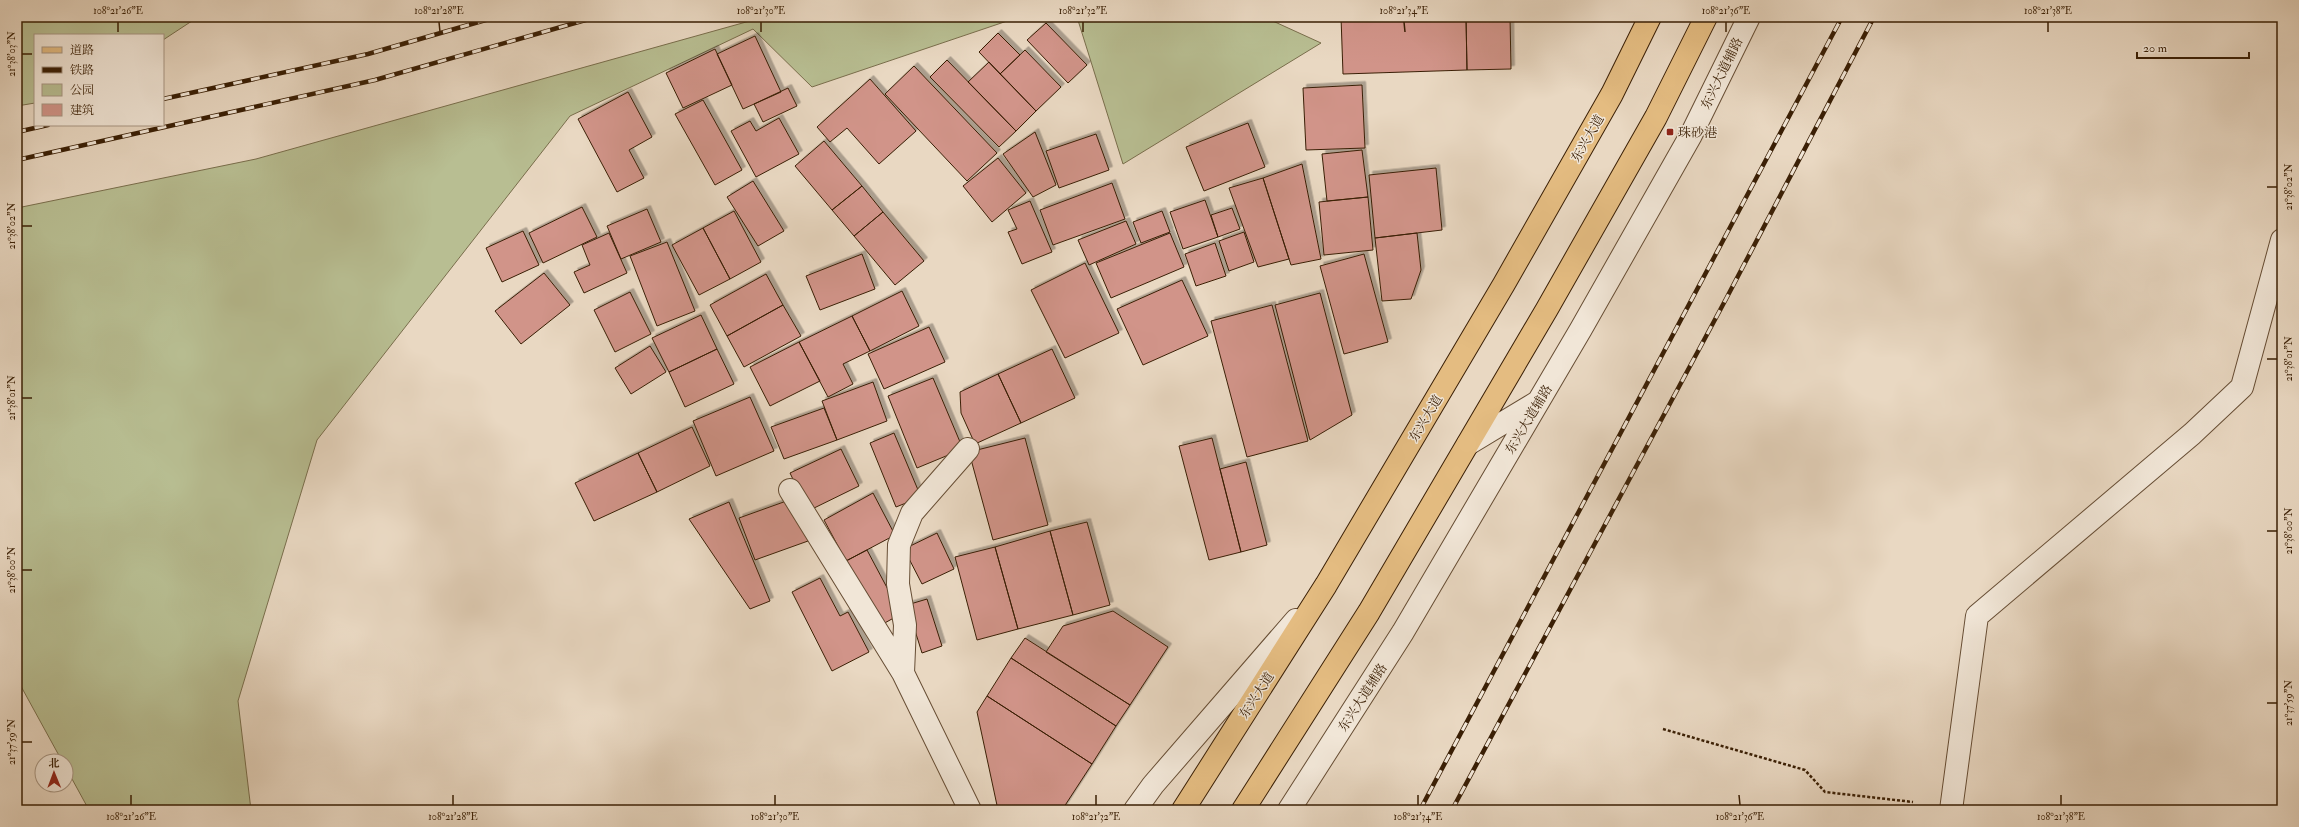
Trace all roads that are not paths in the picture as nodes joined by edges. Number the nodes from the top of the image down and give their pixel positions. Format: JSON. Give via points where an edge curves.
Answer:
{"nodes":[{"id":1,"x":1650,"y":17,"type":"edge"},
{"id":2,"x":1706,"y":17,"type":"edge"},
{"id":3,"x":1749,"y":17,"type":"edge"},
{"id":4,"x":2282,"y":240,"type":"edge"},
{"id":5,"x":1539,"y":401,"type":"junction"},
{"id":6,"x":1468,"y":444,"type":"junction"},
{"id":7,"x":968,"y":449,"type":"dead end"},
{"id":8,"x":790,"y":490,"type":"dead end"},
{"id":9,"x":1326,"y":585,"type":"junction"},
{"id":10,"x":902,"y":673,"type":"junction"},
{"id":11,"x":970,"y":810,"type":"edge"},
{"id":12,"x":1135,"y":810,"type":"edge"},
{"id":13,"x":1183,"y":810,"type":"edge"},
{"id":14,"x":1243,"y":810,"type":"edge"},
{"id":15,"x":1289,"y":810,"type":"edge"},
{"id":16,"x":1951,"y":810,"type":"edge"}],
"edges":[{"from":1,"to":9,"type":"main road","name":"东兴大道","via":[[1612,94],[1504,284]]},
{"from":2,"to":6,"type":"main road","via":[[1656,117]]},
{"from":3,"to":5,"type":"street","name":"东兴大道辅路","via":[[1691,135]]},
{"from":4,"to":16,"type":"street","via":[[2242,387],[2192,434],[1977,616]]},
{"from":5,"to":6,"type":"street"},
{"from":5,"to":15,"type":"street","name":"东兴大道辅路","via":[[1403,632]]},
{"from":6,"to":14,"type":"main road","via":[[1369,612]]},
{"from":7,"to":10,"type":"street","via":[[912,513],[898,545],[898,584],[905,625]]},
{"from":8,"to":10,"type":"street"},
{"from":9,"to":12,"type":"street","via":[[1153,785]]},
{"from":9,"to":13,"type":"main road","name":"东兴大道"},
{"from":10,"to":11,"type":"street"}]}
